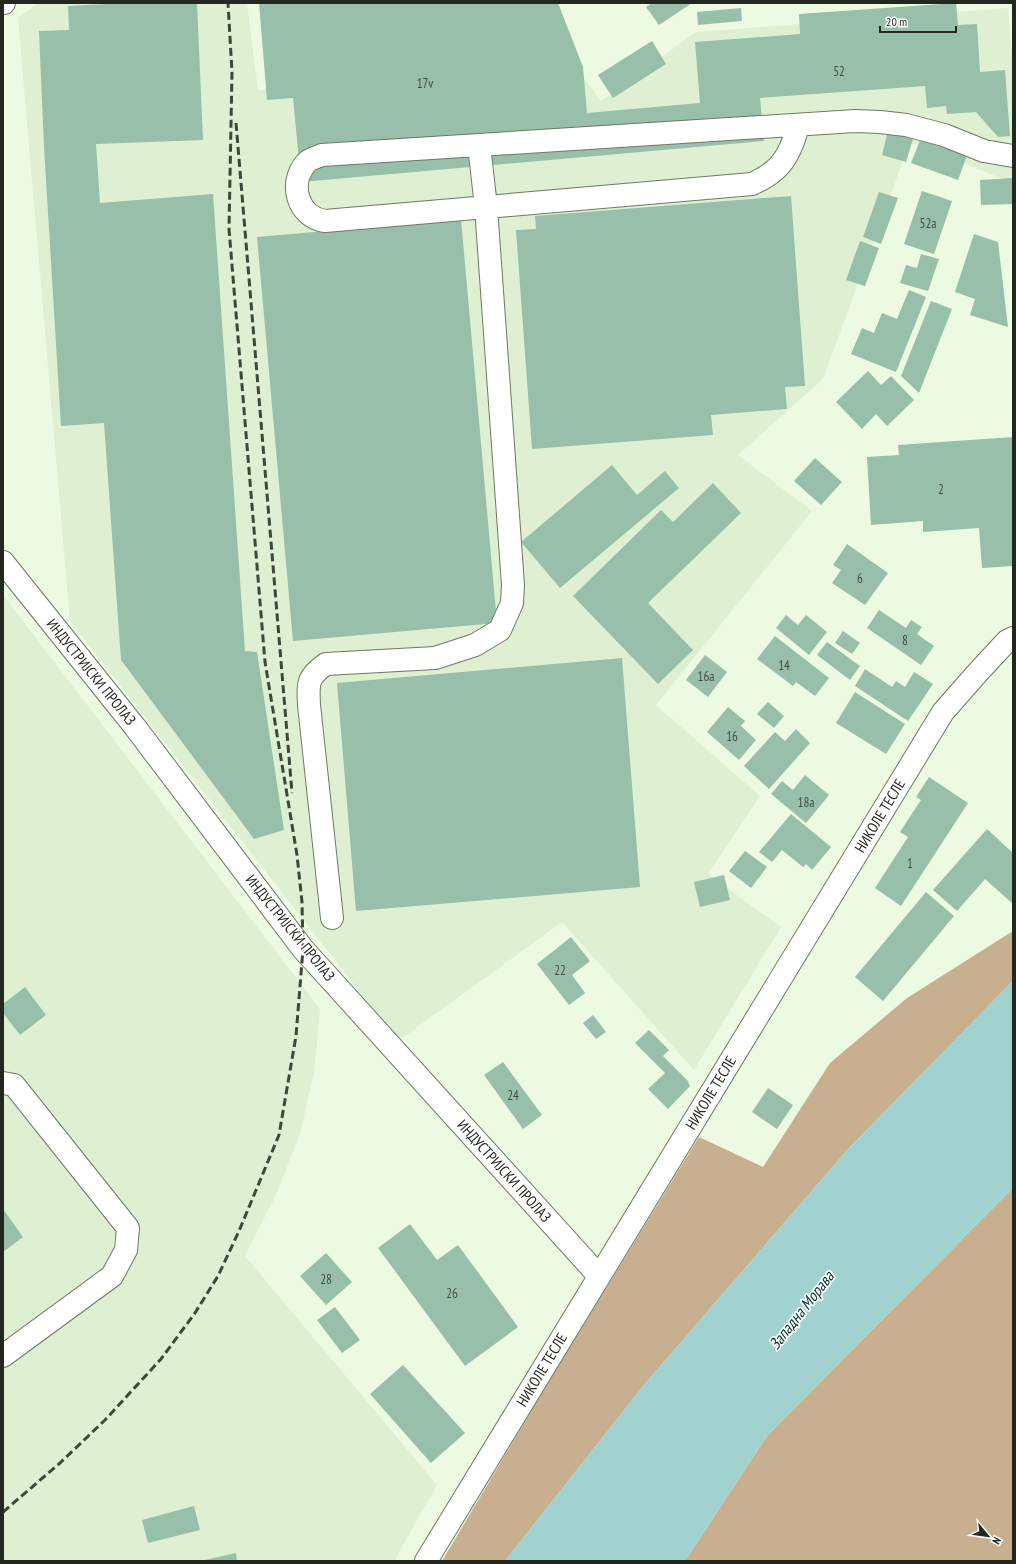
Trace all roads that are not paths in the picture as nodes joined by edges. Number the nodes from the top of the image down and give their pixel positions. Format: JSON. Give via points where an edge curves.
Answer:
{"nodes":[{"id":1,"x":798,"y":125,"type":"junction"},
{"id":2,"x":478,"y":144,"type":"junction"},
{"id":3,"x":1013,"y":156,"type":"edge"},
{"id":4,"x":486,"y":207,"type":"junction"},
{"id":5,"x":3,"y":562,"type":"edge"},
{"id":6,"x":1013,"y":638,"type":"edge"},
{"id":7,"x":332,"y":918,"type":"dead end"},
{"id":8,"x":3,"y":1083,"type":"edge"},
{"id":9,"x":599,"y":1276,"type":"junction"},
{"id":10,"x":3,"y":1356,"type":"edge"},
{"id":11,"x":426,"y":1561,"type":"edge"}],
"edges":[{"from":1,"to":2,"type":"street"},
{"from":1,"to":3,"type":"street","via":[[855,121],[906,125],[944,135],[984,151]]},
{"from":1,"to":4,"type":"street","via":[[794,142],[786,157],[772,173],[752,184]]},
{"from":2,"to":4,"type":"street"},
{"from":2,"to":4,"type":"street","via":[[322,155],[306,162],[300,171],[299,201],[312,218],[325,221]]},
{"from":4,"to":7,"type":"street","via":[[513,585],[512,603],[500,630],[474,646],[434,658],[326,664],[314,672],[310,679],[309,705]]},
{"from":5,"to":9,"type":"street","name":"ИНДУСТРИЈСКИ ПРОЛАЗ","via":[[135,727],[303,949]]},
{"from":6,"to":9,"type":"street","name":"НИКОЛЕ ТЕСЛЕ","via":[[1007,641],[943,712]]},
{"from":8,"to":10,"type":"street","via":[[14,1085],[128,1228],[126,1250],[112,1276]]},
{"from":9,"to":11,"type":"street","name":"НИКОЛЕ ТЕСЛЕ"}]}
